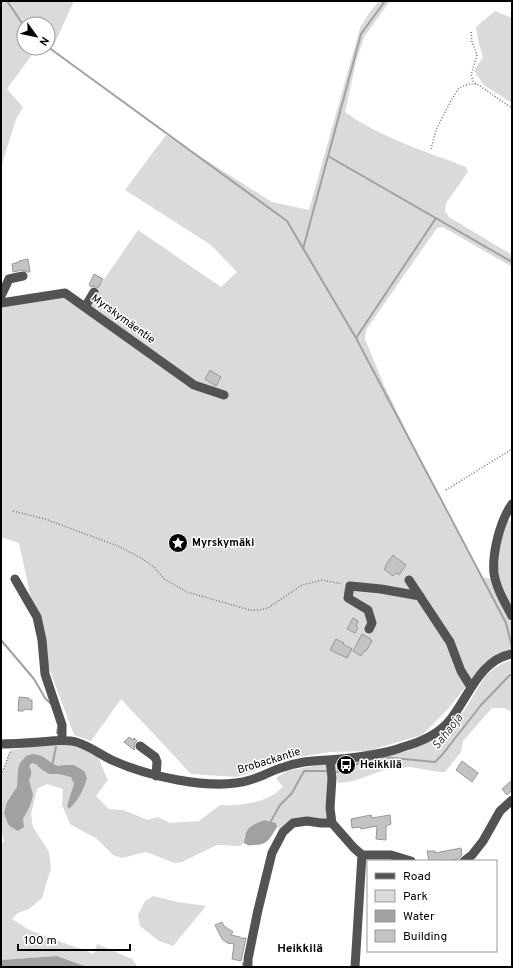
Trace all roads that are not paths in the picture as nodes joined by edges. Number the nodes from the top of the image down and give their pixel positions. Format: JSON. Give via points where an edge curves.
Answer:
{"nodes":[{"id":1,"x":23,"y":276,"type":"dead end"},
{"id":2,"x":94,"y":292,"type":"dead end"},
{"id":3,"x":1,"y":296,"type":"edge"},
{"id":4,"x":1,"y":303,"type":"edge"},
{"id":5,"x":85,"y":307,"type":"junction"},
{"id":6,"x":224,"y":395,"type":"dead end"},
{"id":7,"x":512,"y":504,"type":"edge"},
{"id":8,"x":15,"y":580,"type":"dead end"},
{"id":9,"x":408,"y":580,"type":"dead end"},
{"id":10,"x":420,"y":596,"type":"junction"},
{"id":11,"x":512,"y":616,"type":"edge"},
{"id":12,"x":369,"y":629,"type":"dead end"},
{"id":13,"x":512,"y":654,"type":"edge"},
{"id":14,"x":471,"y":688,"type":"junction"},
{"id":15,"x":62,"y":740,"type":"junction"},
{"id":16,"x":1,"y":744,"type":"edge"},
{"id":17,"x":140,"y":746,"type":"dead end"},
{"id":18,"x":330,"y":760,"type":"junction"},
{"id":19,"x":156,"y":776,"type":"junction"},
{"id":20,"x":512,"y":800,"type":"edge"},
{"id":21,"x":332,"y":823,"type":"junction"},
{"id":22,"x":362,"y":855,"type":"junction"},
{"id":23,"x":408,"y":860,"type":"edge"},
{"id":24,"x":465,"y":860,"type":"edge"},
{"id":25,"x":248,"y":967,"type":"edge"},
{"id":26,"x":355,"y":967,"type":"edge"}],
"edges":[{"from":1,"to":3,"type":"street","via":[[9,279]]},
{"from":2,"to":5,"type":"street"},
{"from":4,"to":5,"type":"street","name":"Myrskymäentie","via":[[65,293]]},
{"from":5,"to":6,"type":"street","name":"Myrskymäentie","via":[[194,385]]},
{"from":7,"to":11,"type":"street","via":[[503,521],[498,539],[494,556],[494,574]]},
{"from":8,"to":15,"type":"street","via":[[37,617],[45,674],[62,725]]},
{"from":9,"to":10,"type":"street"},
{"from":10,"to":12,"type":"street","via":[[350,586],[348,598],[368,610],[372,623]]},
{"from":10,"to":14,"type":"street","via":[[450,642],[461,671]]},
{"from":13,"to":14,"type":"street","name":"Brobackantie","via":[[497,659],[485,668]]},
{"from":14,"to":18,"type":"street","name":"Brobackantie","via":[[438,732],[402,748]]},
{"from":15,"to":16,"type":"street","name":"Brobackantie"},
{"from":15,"to":19,"type":"street","name":"Brobackantie","via":[[80,743],[113,761]]},
{"from":17,"to":19,"type":"street","via":[[157,762]]},
{"from":18,"to":19,"type":"street","name":"Brobackantie","via":[[283,767],[260,777],[236,783],[202,783]]},
{"from":18,"to":21,"type":"street"},
{"from":20,"to":24,"type":"street","via":[[500,811],[483,841]]},
{"from":21,"to":22,"type":"street"},
{"from":21,"to":25,"type":"street","via":[[293,823],[283,832],[272,853]]},
{"from":22,"to":23,"type":"street","via":[[391,855]]},
{"from":22,"to":26,"type":"street"}]}
